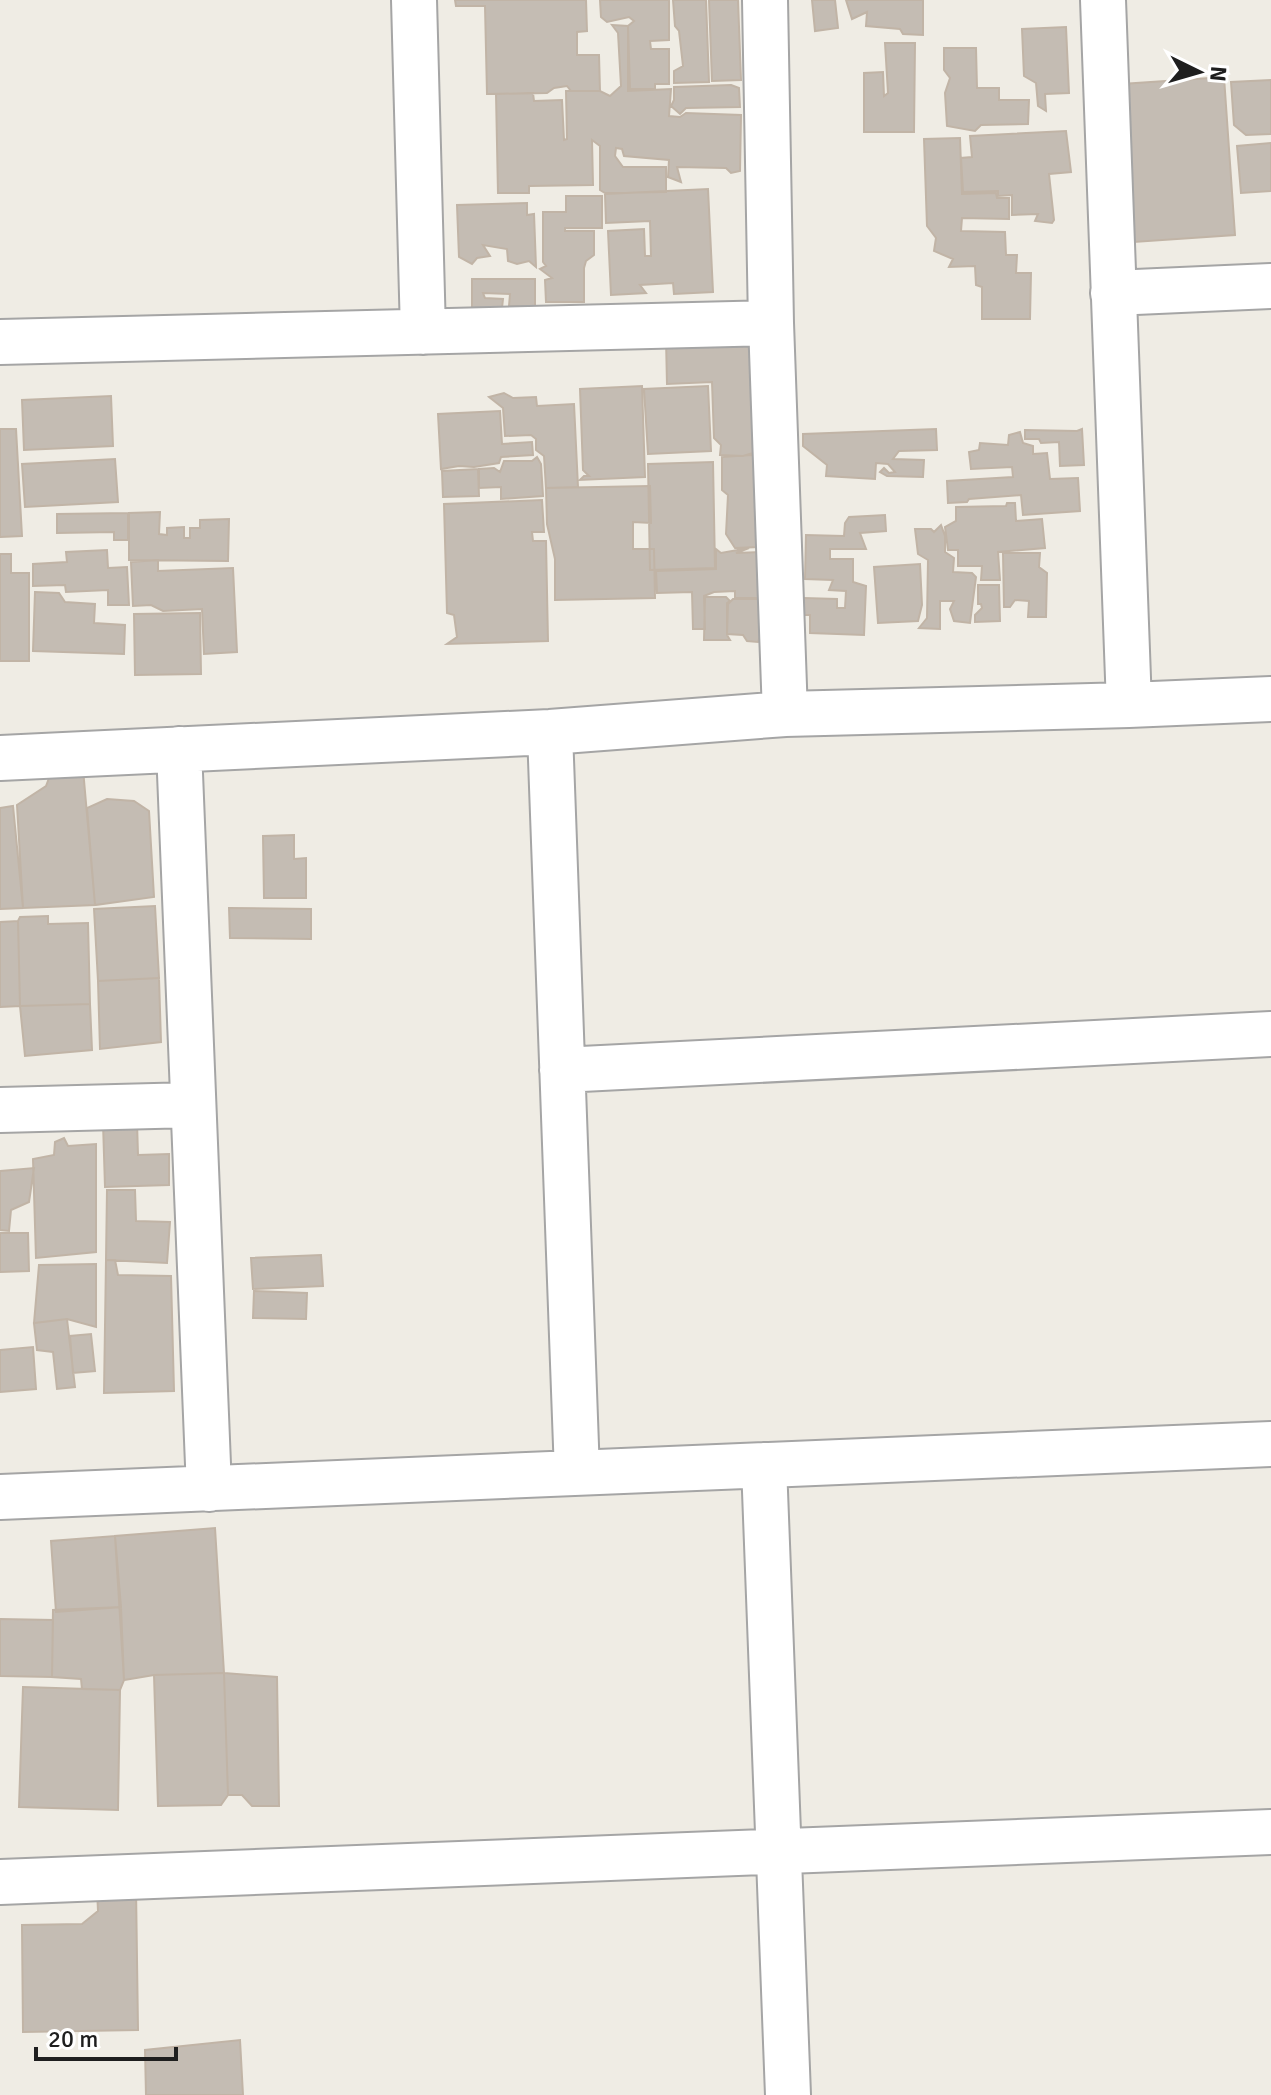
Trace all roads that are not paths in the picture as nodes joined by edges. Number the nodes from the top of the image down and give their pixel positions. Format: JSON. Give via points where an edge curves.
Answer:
{"nodes":[{"id":1,"x":414,"y":0,"type":"edge"},
{"id":2,"x":765,"y":0,"type":"edge"},
{"id":3,"x":1103,"y":0,"type":"edge"},
{"id":4,"x":1271,"y":286,"type":"edge"},
{"id":5,"x":1113,"y":293,"type":"junction"},
{"id":6,"x":771,"y":323,"type":"junction"},
{"id":7,"x":423,"y":332,"type":"junction"},
{"id":8,"x":0,"y":342,"type":"edge"},
{"id":9,"x":1271,"y":699,"type":"edge"},
{"id":10,"x":1129,"y":705,"type":"junction"},
{"id":11,"x":785,"y":714,"type":"junction"},
{"id":12,"x":550,"y":732,"type":"junction"},
{"id":13,"x":179,"y":749,"type":"junction"},
{"id":14,"x":0,"y":758,"type":"edge"},
{"id":15,"x":1271,"y":1034,"type":"edge"},
{"id":16,"x":562,"y":1070,"type":"junction"},
{"id":17,"x":193,"y":1105,"type":"junction"},
{"id":18,"x":0,"y":1110,"type":"edge"},
{"id":19,"x":1271,"y":1444,"type":"edge"},
{"id":20,"x":764,"y":1465,"type":"junction"},
{"id":21,"x":577,"y":1473,"type":"junction"},
{"id":22,"x":209,"y":1489,"type":"junction"},
{"id":23,"x":0,"y":1497,"type":"edge"},
{"id":24,"x":1271,"y":1832,"type":"edge"},
{"id":25,"x":778,"y":1850,"type":"junction"},
{"id":26,"x":0,"y":1882,"type":"edge"},
{"id":27,"x":788,"y":2095,"type":"edge"}],
"edges":[{"from":1,"to":7,"type":"street"},
{"from":2,"to":6,"type":"street"},
{"from":3,"to":5,"type":"street"},
{"from":4,"to":5,"type":"street"},
{"from":5,"to":10,"type":"street"},
{"from":6,"to":7,"type":"street"},
{"from":6,"to":11,"type":"street"},
{"from":7,"to":8,"type":"street"},
{"from":9,"to":10,"type":"street"},
{"from":10,"to":11,"type":"street"},
{"from":11,"to":12,"type":"street"},
{"from":12,"to":13,"type":"street"},
{"from":12,"to":16,"type":"street"},
{"from":13,"to":14,"type":"street"},
{"from":13,"to":17,"type":"street"},
{"from":15,"to":16,"type":"street"},
{"from":16,"to":21,"type":"street"},
{"from":17,"to":18,"type":"street"},
{"from":17,"to":22,"type":"street"},
{"from":19,"to":20,"type":"street"},
{"from":20,"to":21,"type":"street"},
{"from":20,"to":25,"type":"street"},
{"from":21,"to":22,"type":"street"},
{"from":22,"to":23,"type":"street"},
{"from":24,"to":25,"type":"street"},
{"from":25,"to":26,"type":"street"},
{"from":25,"to":27,"type":"street"}]}
